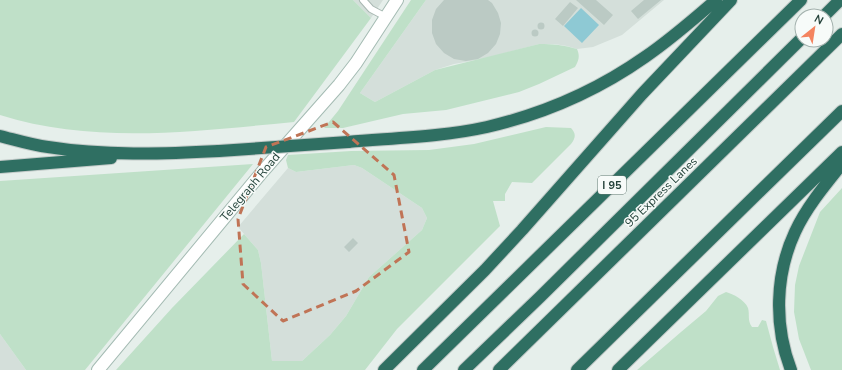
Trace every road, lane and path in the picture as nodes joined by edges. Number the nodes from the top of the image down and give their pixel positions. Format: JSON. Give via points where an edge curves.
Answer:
{"nodes":[{"id":1,"x":363,"y":0,"type":"edge"},
{"id":2,"x":397,"y":0,"type":"edge"},
{"id":3,"x":716,"y":0,"type":"edge"},
{"id":4,"x":731,"y":0,"type":"edge"},
{"id":5,"x":801,"y":0,"type":"edge"},
{"id":6,"x":840,"y":0,"type":"edge"},
{"id":7,"x":832,"y":8,"type":"edge"},
{"id":8,"x":386,"y":16,"type":"junction"},
{"id":9,"x":842,"y":34,"type":"edge"},
{"id":10,"x":794,"y":46,"type":"edge"},
{"id":11,"x":842,"y":111,"type":"edge"},
{"id":12,"x":0,"y":136,"type":"edge"},
{"id":13,"x":842,"y":152,"type":"edge"},
{"id":14,"x":142,"y":154,"type":"junction"},
{"id":15,"x":842,"y":164,"type":"edge"},
{"id":16,"x":0,"y":166,"type":"edge"},
{"id":17,"x":98,"y":370,"type":"edge"},
{"id":18,"x":384,"y":370,"type":"edge"},
{"id":19,"x":423,"y":370,"type":"edge"},
{"id":20,"x":464,"y":370,"type":"edge"},
{"id":21,"x":499,"y":370,"type":"edge"},
{"id":22,"x":577,"y":370,"type":"edge"},
{"id":23,"x":618,"y":370,"type":"edge"},
{"id":24,"x":791,"y":370,"type":"edge"}],
"edges":[{"from":1,"to":8,"type":"lane","via":[[371,9]]},
{"from":2,"to":8,"type":"street","name":"Telegraph Road"},
{"from":3,"to":14,"type":"highway","bridge":true,"via":[[673,36],[620,73],[556,105],[487,127],[451,133],[348,142]]},
{"from":4,"to":18,"type":"highway","via":[[642,94],[485,270]]},
{"from":5,"to":19,"type":"highway","number":"I 95"},
{"from":6,"to":7,"type":"highway"},
{"from":8,"to":17,"type":"street","name":"Telegraph Road","via":[[339,85],[263,171]]},
{"from":9,"to":21,"type":"highway","name":"95 Express Lanes"},
{"from":10,"to":20,"type":"highway"},
{"from":11,"to":22,"type":"highway"},
{"from":12,"to":14,"type":"highway","via":[[48,148]]},
{"from":13,"to":23,"type":"highway"},
{"from":14,"to":16,"type":"highway","via":[[101,160]]},
{"from":15,"to":24,"type":"highway","via":[[806,212],[787,253],[782,275],[779,318],[782,342]]}]}
